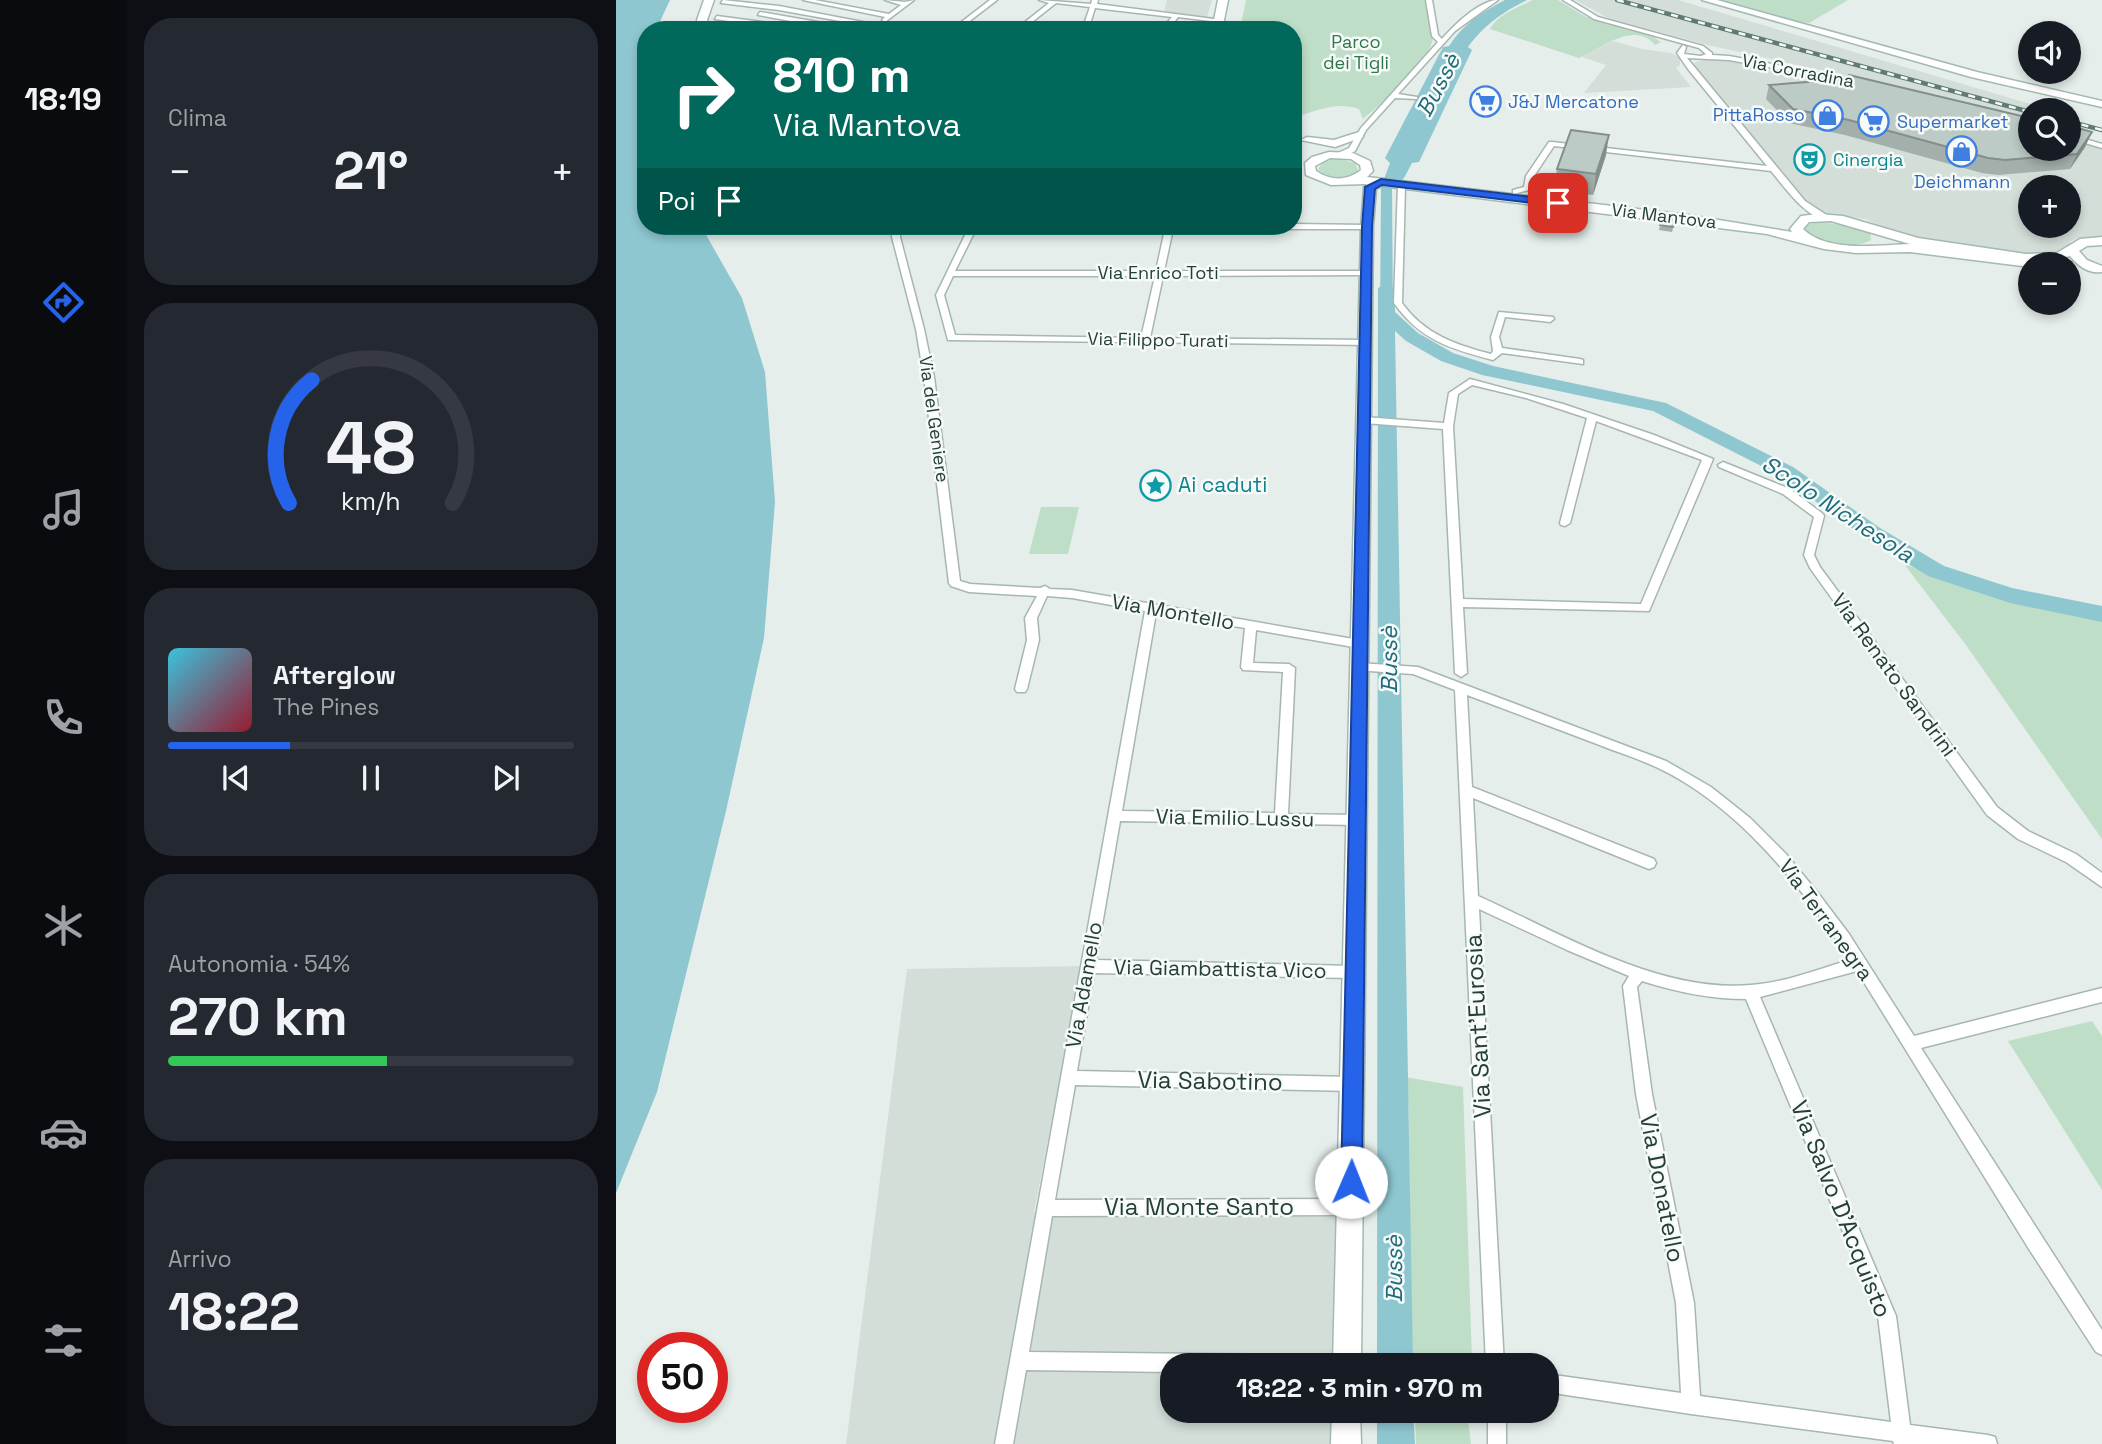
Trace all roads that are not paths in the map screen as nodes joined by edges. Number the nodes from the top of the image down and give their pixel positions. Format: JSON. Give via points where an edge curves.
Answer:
{"nodes":[{"id":1,"x":709,"y":0,"type":"edge"},
{"id":2,"x":806,"y":0,"type":"edge"},
{"id":3,"x":858,"y":0,"type":"edge"},
{"id":4,"x":888,"y":0,"type":"edge"},
{"id":5,"x":994,"y":0,"type":"edge"},
{"id":6,"x":1042,"y":0,"type":"edge"},
{"id":7,"x":1223,"y":0,"type":"edge"},
{"id":8,"x":1429,"y":0,"type":"edge"},
{"id":9,"x":1495,"y":0,"type":"edge"},
{"id":10,"x":1566,"y":0,"type":"edge"},
{"id":11,"x":1707,"y":0,"type":"edge"},
{"id":12,"x":723,"y":1,"type":"edge"},
{"id":13,"x":909,"y":2,"type":"edge"},
{"id":14,"x":1054,"y":2,"type":"junction"},
{"id":15,"x":772,"y":3,"type":"edge"},
{"id":16,"x":1094,"y":3,"type":"edge"},
{"id":17,"x":825,"y":4,"type":"junction"},
{"id":18,"x":1163,"y":4,"type":"dead end"},
{"id":19,"x":846,"y":8,"type":"junction"},
{"id":20,"x":807,"y":12,"type":"junction"},
{"id":21,"x":1159,"y":13,"type":"junction"},
{"id":22,"x":760,"y":14,"type":"junction"},
{"id":23,"x":891,"y":16,"type":"junction"},
{"id":24,"x":1176,"y":16,"type":"junction"},
{"id":25,"x":710,"y":21,"type":"edge"},
{"id":26,"x":712,"y":21,"type":"edge"},
{"id":27,"x":748,"y":21,"type":"edge"},
{"id":28,"x":805,"y":21,"type":"edge"},
{"id":29,"x":823,"y":21,"type":"edge"},
{"id":30,"x":834,"y":21,"type":"edge"},
{"id":31,"x":885,"y":21,"type":"edge"},
{"id":32,"x":966,"y":21,"type":"edge"},
{"id":33,"x":1030,"y":21,"type":"edge"},
{"id":34,"x":1088,"y":21,"type":"edge"},
{"id":35,"x":1172,"y":21,"type":"edge"},
{"id":36,"x":1199,"y":21,"type":"edge"},
{"id":37,"x":1219,"y":21,"type":"edge"},
{"id":38,"x":1663,"y":38,"type":"junction"},
{"id":39,"x":1442,"y":42,"type":"junction"},
{"id":40,"x":1696,"y":46,"type":"junction"},
{"id":41,"x":1683,"y":47,"type":"junction"},
{"id":42,"x":1705,"y":55,"type":"junction"},
{"id":43,"x":1684,"y":56,"type":"junction"},
{"id":44,"x":1689,"y":66,"type":"junction"},
{"id":45,"x":1867,"y":84,"type":"edge"},
{"id":46,"x":1394,"y":96,"type":"junction"},
{"id":47,"x":1415,"y":98,"type":"dead end"},
{"id":48,"x":2102,"y":104,"type":"edge"},
{"id":49,"x":1359,"y":135,"type":"junction"},
{"id":50,"x":1302,"y":136,"type":"edge"},
{"id":51,"x":1307,"y":140,"type":"junction"},
{"id":52,"x":2081,"y":140,"type":"edge"},
{"id":53,"x":2102,"y":146,"type":"edge"},
{"id":54,"x":1337,"y":155,"type":"junction"},
{"id":55,"x":1302,"y":156,"type":"edge"},
{"id":56,"x":1313,"y":161,"type":"junction"},
{"id":57,"x":1366,"y":167,"type":"junction"},
{"id":58,"x":1774,"y":169,"type":"junction"},
{"id":59,"x":1302,"y":178,"type":"edge"},
{"id":60,"x":1355,"y":179,"type":"junction"},
{"id":61,"x":1325,"y":180,"type":"junction"},
{"id":62,"x":1381,"y":180,"type":"junction"},
{"id":63,"x":1529,"y":181,"type":"junction"},
{"id":64,"x":1399,"y":184,"type":"junction"},
{"id":65,"x":1516,"y":192,"type":"junction"},
{"id":66,"x":1543,"y":195,"type":"junction"},
{"id":67,"x":1802,"y":203,"type":"junction"},
{"id":68,"x":1368,"y":209,"type":"junction"},
{"id":69,"x":1825,"y":218,"type":"junction"},
{"id":70,"x":1804,"y":220,"type":"junction"},
{"id":71,"x":1302,"y":227,"type":"edge"},
{"id":72,"x":1367,"y":227,"type":"junction"},
{"id":73,"x":1873,"y":228,"type":"junction"},
{"id":74,"x":895,"y":235,"type":"edge"},
{"id":75,"x":968,"y":235,"type":"edge"},
{"id":76,"x":1167,"y":235,"type":"edge"},
{"id":77,"x":1806,"y":239,"type":"junction"},
{"id":78,"x":2102,"y":241,"type":"edge"},
{"id":79,"x":1870,"y":247,"type":"junction"},
{"id":80,"x":2072,"y":250,"type":"junction"},
{"id":81,"x":2018,"y":261,"type":"edge"},
{"id":82,"x":2081,"y":268,"type":"edge"},
{"id":83,"x":2100,"y":270,"type":"edge"},
{"id":84,"x":1160,"y":273,"type":"junction"},
{"id":85,"x":1367,"y":273,"type":"junction"},
{"id":86,"x":950,"y":274,"type":"junction"},
{"id":87,"x":1550,"y":320,"type":"dead end"},
{"id":88,"x":951,"y":338,"type":"joint"},
{"id":89,"x":1145,"y":340,"type":"junction"},
{"id":90,"x":1366,"y":343,"type":"junction"},
{"id":91,"x":1495,"y":353,"type":"junction"},
{"id":92,"x":1580,"y":362,"type":"dead end"},
{"id":93,"x":1592,"y":418,"type":"junction"},
{"id":94,"x":1370,"y":420,"type":"junction"},
{"id":95,"x":1448,"y":426,"type":"junction"},
{"id":96,"x":1723,"y":465,"type":"dead end"},
{"id":97,"x":1565,"y":523,"type":"dead end"},
{"id":98,"x":986,"y":588,"type":"joint"},
{"id":99,"x":1045,"y":590,"type":"junction"},
{"id":100,"x":1457,"y":603,"type":"junction"},
{"id":101,"x":1151,"y":608,"type":"junction"},
{"id":102,"x":1251,"y":625,"type":"junction"},
{"id":103,"x":1359,"y":644,"type":"junction"},
{"id":104,"x":1365,"y":667,"type":"junction"},
{"id":105,"x":1461,"y":680,"type":"junction"},
{"id":106,"x":1021,"y":689,"type":"dead end"},
{"id":107,"x":1466,"y":790,"type":"junction"},
{"id":108,"x":1113,"y":816,"type":"junction"},
{"id":109,"x":1281,"y":819,"type":"junction"},
{"id":110,"x":1356,"y":820,"type":"junction"},
{"id":111,"x":1649,"y":863,"type":"dead end"},
{"id":112,"x":2102,"y":881,"type":"edge"},
{"id":113,"x":1471,"y":899,"type":"junction"},
{"id":114,"x":1860,"y":964,"type":"junction"},
{"id":115,"x":1087,"y":966,"type":"junction"},
{"id":116,"x":1353,"y":972,"type":"junction"},
{"id":117,"x":1639,"y":974,"type":"junction"},
{"id":118,"x":1751,"y":992,"type":"junction"},
{"id":119,"x":2102,"y":995,"type":"edge"},
{"id":120,"x":1910,"y":1044,"type":"junction"},
{"id":121,"x":1069,"y":1078,"type":"junction"},
{"id":122,"x":1352,"y":1084,"type":"junction"},
{"id":123,"x":1351,"y":1207,"type":"junction"},
{"id":124,"x":1046,"y":1209,"type":"junction"},
{"id":125,"x":2102,"y":1346,"type":"edge"},
{"id":126,"x":1355,"y":1353,"type":"edge"},
{"id":127,"x":1494,"y":1353,"type":"edge"},
{"id":128,"x":1018,"y":1361,"type":"junction"},
{"id":129,"x":1160,"y":1363,"type":"edge"},
{"id":130,"x":1559,"y":1385,"type":"edge"},
{"id":131,"x":1691,"y":1405,"type":"junction"},
{"id":132,"x":1346,"y":1423,"type":"edge"},
{"id":133,"x":1497,"y":1423,"type":"edge"},
{"id":134,"x":1903,"y":1439,"type":"edge"},
{"id":135,"x":1004,"y":1444,"type":"edge"},
{"id":136,"x":1346,"y":1444,"type":"edge"},
{"id":137,"x":1497,"y":1444,"type":"edge"},
{"id":138,"x":1988,"y":1444,"type":"edge"}],
"edges":[{"from":1,"to":25,"type":"main road"},
{"from":2,"to":17,"type":"street"},
{"from":3,"to":19,"type":"street"},
{"from":4,"to":13,"type":"street"},
{"from":5,"to":32,"type":"street"},
{"from":6,"to":14,"type":"street"},
{"from":7,"to":37,"type":"main road"},
{"from":8,"to":39,"type":"street","via":[[1435,36]]},
{"from":9,"to":39,"type":"street"},
{"from":10,"to":38,"type":"street","via":[[1596,18]]},
{"from":11,"to":48,"type":"main road","via":[[1975,75]]},
{"from":12,"to":15,"type":"street"},
{"from":12,"to":26,"type":"street"},
{"from":13,"to":23,"type":"street"},
{"from":14,"to":16,"type":"street"},
{"from":14,"to":33,"type":"street"},
{"from":15,"to":20,"type":"street"},
{"from":15,"to":22,"type":"street"},
{"from":16,"to":21,"type":"street"},
{"from":16,"to":34,"type":"street"},
{"from":17,"to":19,"type":"street"},
{"from":17,"to":20,"type":"street"},
{"from":18,"to":21,"type":"street"},
{"from":19,"to":23,"type":"street"},
{"from":19,"to":30,"type":"street"},
{"from":20,"to":29,"type":"street"},
{"from":21,"to":24,"type":"street"},
{"from":22,"to":27,"type":"street"},
{"from":22,"to":28,"type":"street"},
{"from":23,"to":31,"type":"street"},
{"from":24,"to":35,"type":"street"},
{"from":24,"to":36,"type":"street"},
{"from":38,"to":40,"type":"street"},
{"from":38,"to":41,"type":"street"},
{"from":39,"to":46,"type":"street"},
{"from":40,"to":41,"type":"street"},
{"from":40,"to":42,"type":"street"},
{"from":41,"to":43,"type":"street","via":[[1679,51]]},
{"from":42,"to":43,"type":"street"},
{"from":42,"to":44,"type":"street"},
{"from":42,"to":45,"type":"street","name":"Via Corradina"},
{"from":43,"to":44,"type":"street"},
{"from":44,"to":58,"type":"street"},
{"from":46,"to":47,"type":"street"},
{"from":46,"to":49,"type":"street"},
{"from":49,"to":51,"type":"main road","via":[[1335,144]]},
{"from":49,"to":54,"type":"street","via":[[1352,149]]},
{"from":49,"to":57,"type":"street"},
{"from":50,"to":51,"type":"main road","name":"Via Mantova"},
{"from":51,"to":54,"type":"main road","name":"Via Mantova"},
{"from":52,"to":53,"type":"street"},
{"from":54,"to":56,"type":"main road"},
{"from":54,"to":57,"type":"main road","name":"Via Mantova","via":[[1353,156]]},
{"from":55,"to":56,"type":"main road"},
{"from":56,"to":61,"type":"main road","via":[[1310,173]]},
{"from":57,"to":60,"type":"main road"},
{"from":57,"to":62,"type":"main road","name":"Via Mantova"},
{"from":58,"to":63,"type":"street","via":[[1554,141]]},
{"from":58,"to":67,"type":"street"},
{"from":59,"to":61,"type":"main road"},
{"from":60,"to":61,"type":"main road","name":"Via Mantova"},
{"from":60,"to":62,"type":"main road","name":"Via Mantova"},
{"from":60,"to":68,"type":"main road"},
{"from":61,"to":72,"type":"main road","via":[[1354,196]]},
{"from":62,"to":64,"type":"main road","name":"Via Mantova"},
{"from":62,"to":68,"type":"main road","via":[[1370,187]]},
{"from":63,"to":65,"type":"street","via":[[1526,189]]},
{"from":63,"to":66,"type":"street","via":[[1533,191]]},
{"from":64,"to":65,"type":"main road","name":"Via Mantova"},
{"from":64,"to":77,"type":"main road","name":"Via Mantova","via":[[1753,227]]},
{"from":64,"to":91,"type":"street","via":[[1398,303],[1407,319],[1430,336],[1462,350]]},
{"from":65,"to":66,"type":"main road","name":"Via Mantova"},
{"from":66,"to":70,"type":"main road","name":"Via Mantova","via":[[1734,218]]},
{"from":67,"to":69,"type":"street"},
{"from":67,"to":70,"type":"street"},
{"from":68,"to":72,"type":"main road"},
{"from":69,"to":70,"type":"main road","name":"Via Mantova"},
{"from":69,"to":73,"type":"main road","name":"Via Mantova"},
{"from":70,"to":77,"type":"main road","via":[[1796,229]]},
{"from":71,"to":72,"type":"street"},
{"from":72,"to":85,"type":"main road"},
{"from":73,"to":79,"type":"main road","via":[[1880,239]]},
{"from":73,"to":80,"type":"main road","name":"Via Mantova","via":[[1930,244],[2036,258],[2060,257]]},
{"from":74,"to":98,"type":"street","name":"Via del Geniere","via":[[929,377],[953,580],[962,587]]},
{"from":75,"to":86,"type":"street"},
{"from":76,"to":84,"type":"street"},
{"from":77,"to":79,"type":"main road","name":"Via Mantova"},
{"from":78,"to":80,"type":"main road","name":"Via Mantova","via":[[2084,242]]},
{"from":79,"to":81,"type":"main road","name":"Via Mantova"},
{"from":80,"to":83,"type":"main road","via":[[2076,258]]},
{"from":82,"to":83,"type":"main road"},
{"from":84,"to":85,"type":"street","name":"Via Enrico Toti"},
{"from":84,"to":86,"type":"street","name":"Via Enrico Toti"},
{"from":84,"to":89,"type":"street"},
{"from":85,"to":90,"type":"main road"},
{"from":86,"to":88,"type":"street","via":[[940,295]]},
{"from":87,"to":91,"type":"street","via":[[1502,314]]},
{"from":88,"to":89,"type":"street","name":"Via Filippo Turati"},
{"from":89,"to":90,"type":"street","name":"Via Filippo Turati"},
{"from":90,"to":94,"type":"main road"},
{"from":91,"to":92,"type":"street"},
{"from":93,"to":95,"type":"street","via":[[1470,382],[1454,393]]},
{"from":93,"to":97,"type":"street"},
{"from":93,"to":100,"type":"street","via":[[1708,459],[1645,608]]},
{"from":94,"to":95,"type":"street"},
{"from":94,"to":103,"type":"main road"},
{"from":95,"to":100,"type":"street","name":"Via Sant'Eurosia"},
{"from":96,"to":112,"type":"street","name":"Via Renato Sandrini","via":[[1808,503],[1819,516],[1809,555],[1815,568],[1992,811],[2022,835],[2071,858]]},
{"from":98,"to":99,"type":"street","name":"Via Montello"},
{"from":99,"to":101,"type":"street","name":"Via Montello"},
{"from":99,"to":106,"type":"street","via":[[1031,618],[1033,640]]},
{"from":100,"to":105,"type":"street","name":"Via Sant'Eurosia"},
{"from":101,"to":102,"type":"street","name":"Via Montello"},
{"from":101,"to":108,"type":"street","name":"Via Adamello"},
{"from":102,"to":103,"type":"street","name":"Via Montello"},
{"from":102,"to":109,"type":"street","via":[[1247,667],[1289,668]]},
{"from":103,"to":104,"type":"main road"},
{"from":104,"to":105,"type":"street","name":"Via Terranegra","via":[[1404,668]]},
{"from":104,"to":110,"type":"main road"},
{"from":105,"to":107,"type":"street","name":"Via Sant'Eurosia"},
{"from":105,"to":114,"type":"street","name":"Via Terranegra","via":[[1693,780],[1758,831],[1808,889]]},
{"from":107,"to":111,"type":"street"},
{"from":107,"to":113,"type":"street","name":"Via Sant'Eurosia"},
{"from":108,"to":109,"type":"street","name":"Via Emilio Lussu"},
{"from":108,"to":115,"type":"street","name":"Via Adamello"},
{"from":109,"to":110,"type":"street","name":"Via Emilio Lussu"},
{"from":110,"to":116,"type":"main road"},
{"from":113,"to":117,"type":"street"},
{"from":113,"to":127,"type":"street","name":"Via Sant'Eurosia"},
{"from":114,"to":118,"type":"street"},
{"from":114,"to":120,"type":"street","name":"Via Terranegra"},
{"from":115,"to":116,"type":"street","name":"Via Giambattista Vico"},
{"from":115,"to":121,"type":"street","name":"Via Adamello"},
{"from":116,"to":122,"type":"main road"},
{"from":117,"to":118,"type":"street","via":[[1689,988]]},
{"from":117,"to":131,"type":"street","name":"Via Donatello","via":[[1630,986],[1644,1094],[1685,1303]]},
{"from":118,"to":134,"type":"street","name":"Via Salvo D'Acquisto","via":[[1887,1316]]},
{"from":119,"to":120,"type":"street"},
{"from":120,"to":125,"type":"street","name":"Via Terranegra"},
{"from":121,"to":122,"type":"street","name":"Via Sabotino"},
{"from":121,"to":124,"type":"street","name":"Via Adamello"},
{"from":122,"to":123,"type":"main road"},
{"from":123,"to":124,"type":"street","name":"Via Monte Santo"},
{"from":123,"to":126,"type":"main road"},
{"from":124,"to":128,"type":"street","name":"Via Adamello"},
{"from":128,"to":129,"type":"street"},
{"from":128,"to":135,"type":"street","name":"Via Adamello"},
{"from":130,"to":131,"type":"street"},
{"from":131,"to":134,"type":"street"},
{"from":132,"to":136,"type":"main road"},
{"from":133,"to":137,"type":"street"},
{"from":134,"to":138,"type":"street"}]}
